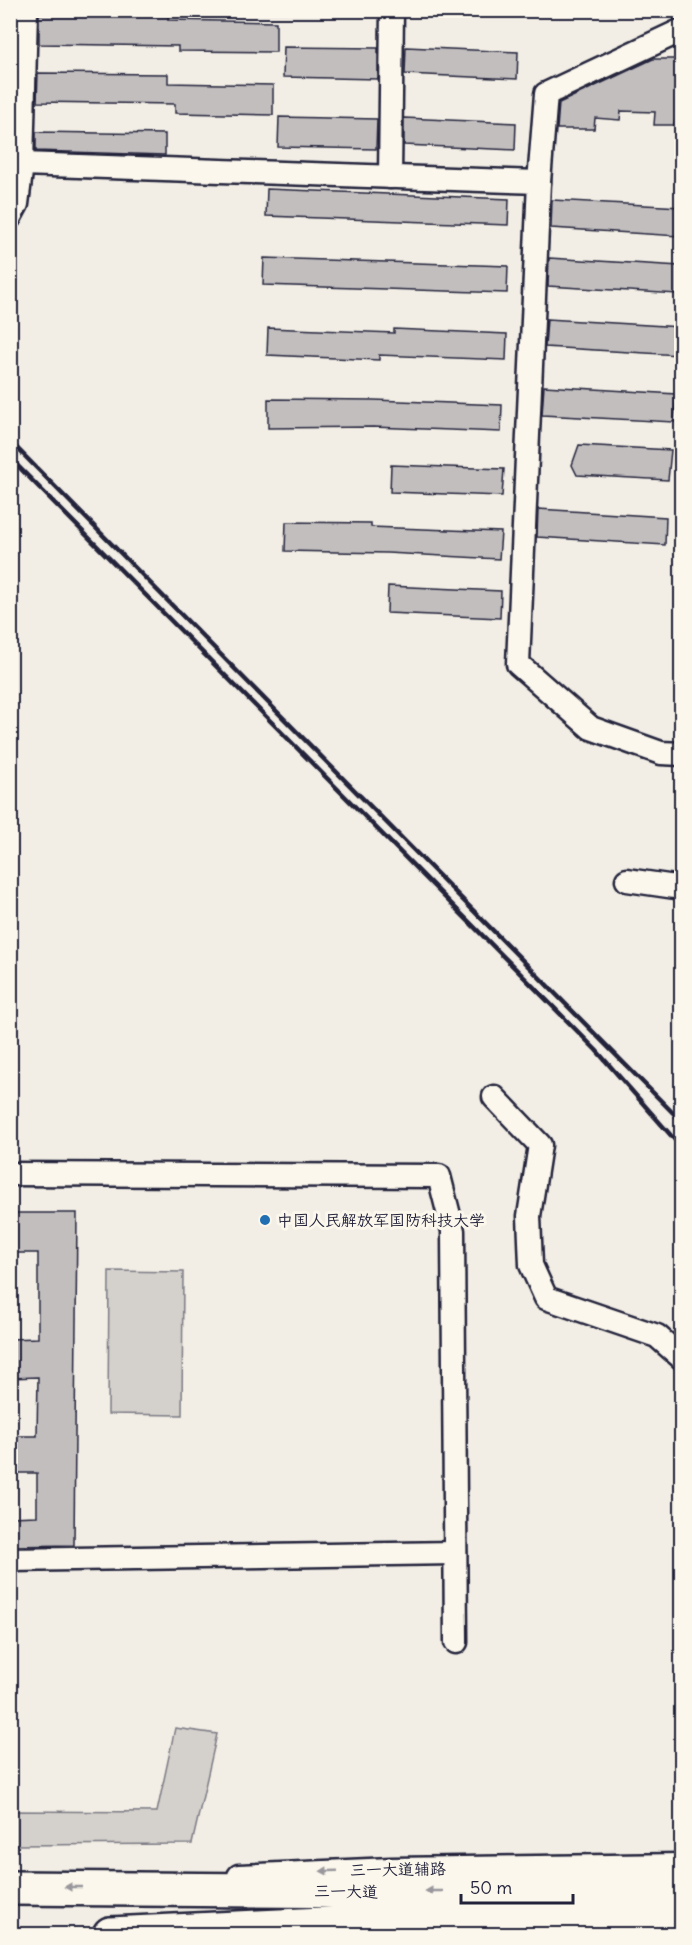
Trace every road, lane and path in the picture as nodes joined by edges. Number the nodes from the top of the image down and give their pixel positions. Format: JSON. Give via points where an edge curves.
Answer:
{"nodes":[{"id":1,"x":26,"y":10,"type":"edge"},
{"id":2,"x":392,"y":10,"type":"edge"},
{"id":3,"x":681,"y":30,"type":"edge"},
{"id":4,"x":22,"y":164,"type":"junction"},
{"id":5,"x":390,"y":177,"type":"junction"},
{"id":6,"x":539,"y":182,"type":"junction"},
{"id":7,"x":10,"y":218,"type":"edge"},
{"id":8,"x":681,"y":754,"type":"edge"},
{"id":9,"x":627,"y":880,"type":"dead end"},
{"id":10,"x":681,"y":888,"type":"edge"},
{"id":11,"x":494,"y":1097,"type":"dead end"},
{"id":12,"x":10,"y":1174,"type":"edge"},
{"id":13,"x":681,"y":1358,"type":"edge"},
{"id":14,"x":455,"y":1553,"type":"junction"},
{"id":15,"x":10,"y":1560,"type":"edge"},
{"id":16,"x":456,"y":1642,"type":"dead end"},
{"id":17,"x":681,"y":1865,"type":"edge"},
{"id":18,"x":115,"y":1887,"type":"junction"},
{"id":19,"x":10,"y":1888,"type":"edge"},
{"id":20,"x":681,"y":1888,"type":"edge"},
{"id":21,"x":385,"y":1906,"type":"junction"},
{"id":22,"x":681,"y":1912,"type":"edge"},
{"id":23,"x":494,"y":1922,"type":"junction"},
{"id":24,"x":266,"y":1931,"type":"edge"},
{"id":25,"x":681,"y":1932,"type":"edge"},
{"id":26,"x":204,"y":1933,"type":"edge"},
{"id":27,"x":110,"y":1935,"type":"edge"},
{"id":28,"x":318,"y":1935,"type":"edge"}],
"edges":[{"from":1,"to":4,"type":"street"},
{"from":2,"to":5,"type":"street"},
{"from":3,"to":6,"type":"street","via":[[546,94]]},
{"from":4,"to":5,"type":"street"},
{"from":4,"to":7,"type":"street","via":[[18,204]]},
{"from":5,"to":6,"type":"street"},
{"from":6,"to":8,"type":"street","via":[[519,664],[591,728],[661,753]]},
{"from":9,"to":10,"type":"street"},
{"from":11,"to":13,"type":"street","via":[[540,1145],[529,1216],[531,1265],[546,1298],[657,1336]]},
{"from":12,"to":14,"type":"street","via":[[439,1176],[453,1231]]},
{"from":14,"to":15,"type":"street"},
{"from":14,"to":16,"type":"street"},
{"from":17,"to":18,"type":"street","name":"三一大道辅路","one_way":true,"via":[[391,1869],[265,1874]]},
{"from":18,"to":19,"type":"highway","name":"三一大道","one_way":true},
{"from":18,"to":21,"type":"highway","name":"三一大道"},
{"from":20,"to":21,"type":"highway","name":"三一大道","one_way":true},
{"from":21,"to":23,"type":"highway","name":"三一大道"},
{"from":21,"to":24,"type":"highway","name":"三一大道"},
{"from":22,"to":23,"type":"highway","name":"三一大道"},
{"from":23,"to":25,"type":"highway","via":[[612,1933]]},
{"from":24,"to":26,"type":"highway","name":"三一大道"},
{"from":24,"to":28,"type":"street"},
{"from":26,"to":27,"type":"highway","name":"三一大道"}]}
